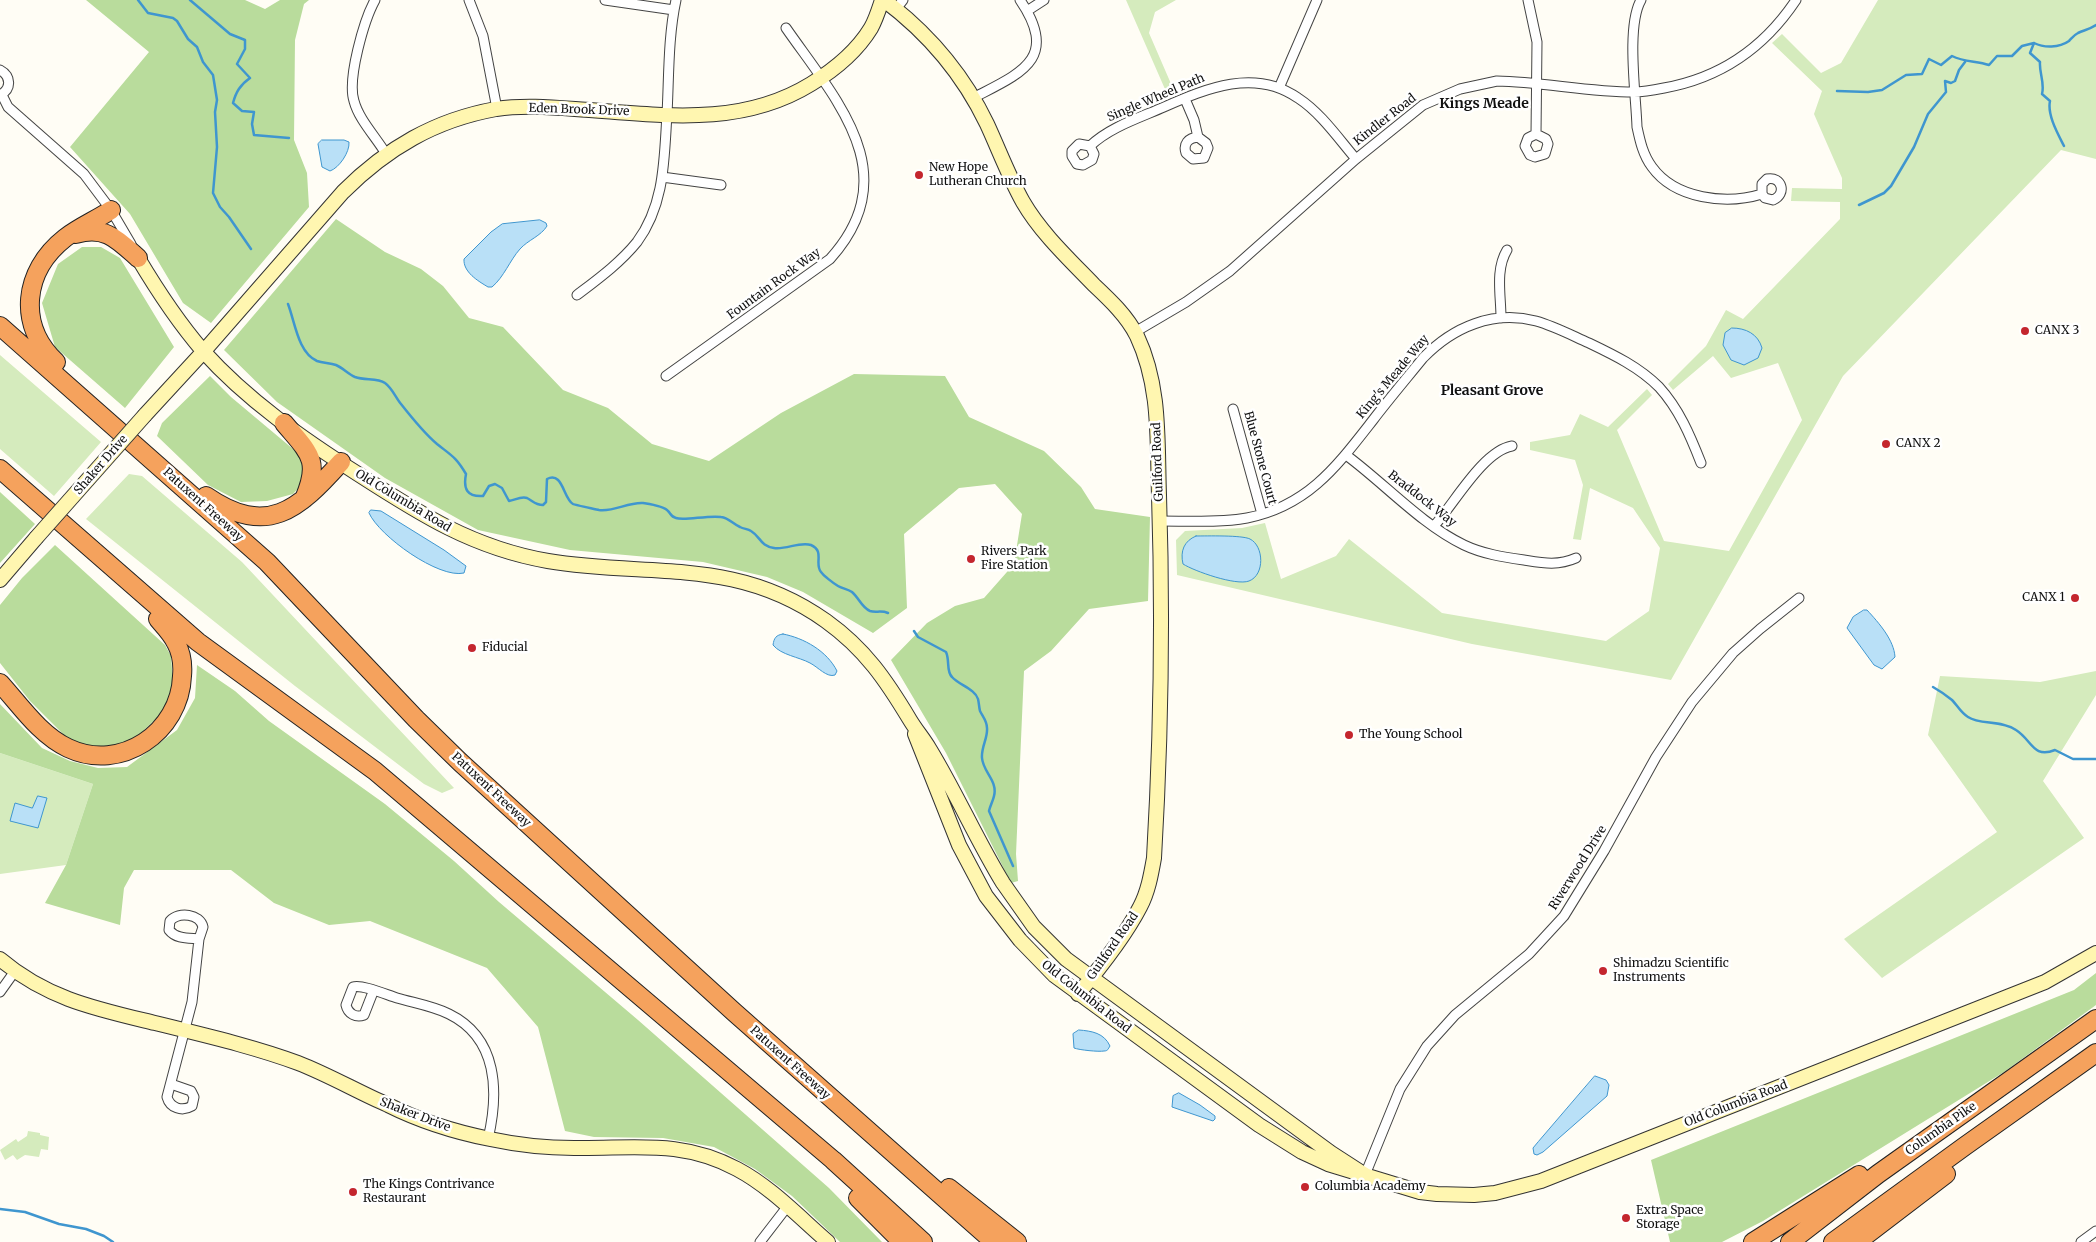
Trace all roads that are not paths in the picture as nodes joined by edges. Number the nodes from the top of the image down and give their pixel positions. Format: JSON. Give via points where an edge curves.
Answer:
{"nodes":[{"id":1,"x":376,"y":0,"type":"edge"},
{"id":2,"x":469,"y":0,"type":"edge"},
{"id":3,"x":605,"y":0,"type":"edge"},
{"id":4,"x":676,"y":0,"type":"edge"},
{"id":5,"x":883,"y":0,"type":"edge"},
{"id":6,"x":1020,"y":0,"type":"edge"},
{"id":7,"x":1044,"y":0,"type":"edge"},
{"id":8,"x":1317,"y":0,"type":"edge"},
{"id":9,"x":1528,"y":0,"type":"edge"},
{"id":10,"x":1640,"y":0,"type":"edge"},
{"id":11,"x":1796,"y":0,"type":"edge"},
{"id":12,"x":900,"y":5,"type":"edge"},
{"id":13,"x":674,"y":10,"type":"junction"},
{"id":14,"x":1027,"y":11,"type":"junction"},
{"id":15,"x":786,"y":28,"type":"dead end"},
{"id":16,"x":871,"y":28,"type":"junction"},
{"id":17,"x":0,"y":70,"type":"edge"},
{"id":18,"x":821,"y":78,"type":"junction"},
{"id":19,"x":1537,"y":83,"type":"junction"},
{"id":20,"x":1279,"y":88,"type":"junction"},
{"id":21,"x":1636,"y":92,"type":"junction"},
{"id":22,"x":1,"y":95,"type":"edge"},
{"id":23,"x":974,"y":98,"type":"junction"},
{"id":24,"x":1185,"y":98,"type":"junction"},
{"id":25,"x":497,"y":109,"type":"junction"},
{"id":26,"x":667,"y":114,"type":"junction"},
{"id":27,"x":1536,"y":134,"type":"dead end"},
{"id":28,"x":1198,"y":137,"type":"dead end"},
{"id":29,"x":1090,"y":146,"type":"dead end"},
{"id":30,"x":386,"y":154,"type":"junction"},
{"id":31,"x":1356,"y":159,"type":"junction"},
{"id":32,"x":662,"y":177,"type":"junction"},
{"id":33,"x":721,"y":185,"type":"dead end"},
{"id":34,"x":1762,"y":194,"type":"dead end"},
{"id":35,"x":111,"y":210,"type":"junction"},
{"id":36,"x":66,"y":237,"type":"junction"},
{"id":37,"x":1507,"y":250,"type":"dead end"},
{"id":38,"x":138,"y":258,"type":"junction"},
{"id":39,"x":577,"y":295,"type":"dead end"},
{"id":40,"x":1501,"y":318,"type":"junction"},
{"id":41,"x":0,"y":326,"type":"edge"},
{"id":42,"x":1135,"y":332,"type":"junction"},
{"id":43,"x":204,"y":351,"type":"junction"},
{"id":44,"x":666,"y":376,"type":"dead end"},
{"id":45,"x":91,"y":405,"type":"junction"},
{"id":46,"x":1233,"y":409,"type":"dead end"},
{"id":47,"x":284,"y":423,"type":"junction"},
{"id":48,"x":1512,"y":446,"type":"dead end"},
{"id":49,"x":146,"y":454,"type":"junction"},
{"id":50,"x":1346,"y":455,"type":"junction"},
{"id":51,"x":340,"y":462,"type":"junction"},
{"id":52,"x":1701,"y":463,"type":"dead end"},
{"id":53,"x":0,"y":469,"type":"edge"},
{"id":54,"x":0,"y":477,"type":"edge"},
{"id":55,"x":303,"y":501,"type":"junction"},
{"id":56,"x":51,"y":514,"type":"junction"},
{"id":57,"x":1262,"y":514,"type":"junction"},
{"id":58,"x":1160,"y":521,"type":"junction"},
{"id":59,"x":1434,"y":526,"type":"junction"},
{"id":60,"x":88,"y":546,"type":"junction"},
{"id":61,"x":1576,"y":558,"type":"dead end"},
{"id":62,"x":0,"y":580,"type":"edge"},
{"id":63,"x":1799,"y":598,"type":"dead end"},
{"id":64,"x":0,"y":683,"type":"edge"},
{"id":65,"x":911,"y":721,"type":"junction"},
{"id":66,"x":199,"y":939,"type":"dead end"},
{"id":67,"x":2096,"y":953,"type":"edge"},
{"id":68,"x":0,"y":959,"type":"edge"},
{"id":69,"x":15,"y":971,"type":"junction"},
{"id":70,"x":1091,"y":978,"type":"junction"},
{"id":71,"x":0,"y":992,"type":"edge"},
{"id":72,"x":373,"y":992,"type":"dead end"},
{"id":73,"x":1078,"y":994,"type":"junction"},
{"id":74,"x":734,"y":1012,"type":"junction"},
{"id":75,"x":2096,"y":1019,"type":"edge"},
{"id":76,"x":671,"y":1021,"type":"junction"},
{"id":77,"x":185,"y":1031,"type":"junction"},
{"id":78,"x":2060,"y":1045,"type":"junction"},
{"id":79,"x":2096,"y":1054,"type":"edge"},
{"id":80,"x":2078,"y":1066,"type":"junction"},
{"id":81,"x":171,"y":1084,"type":"dead end"},
{"id":82,"x":488,"y":1139,"type":"junction"},
{"id":83,"x":1365,"y":1175,"type":"junction"},
{"id":84,"x":787,"y":1207,"type":"junction"},
{"id":85,"x":2096,"y":1231,"type":"edge"},
{"id":86,"x":760,"y":1242,"type":"edge"},
{"id":87,"x":828,"y":1242,"type":"edge"},
{"id":88,"x":902,"y":1242,"type":"edge"},
{"id":89,"x":923,"y":1242,"type":"edge"},
{"id":90,"x":994,"y":1242,"type":"edge"},
{"id":91,"x":1017,"y":1242,"type":"edge"},
{"id":92,"x":1753,"y":1242,"type":"edge"},
{"id":93,"x":1790,"y":1242,"type":"edge"},
{"id":94,"x":1833,"y":1242,"type":"edge"},
{"id":95,"x":1857,"y":1242,"type":"edge"},
{"id":96,"x":2081,"y":1242,"type":"edge"}],
"edges":[{"from":1,"to":30,"type":"street","via":[[366,19],[352,93],[357,110]]},
{"from":2,"to":25,"type":"street","via":[[483,36]]},
{"from":3,"to":13,"type":"street"},
{"from":4,"to":13,"type":"street"},
{"from":5,"to":12,"type":"street","name":"Guilford Road"},
{"from":5,"to":16,"type":"street","name":"Eden Brook Drive"},
{"from":6,"to":14,"type":"street"},
{"from":7,"to":14,"type":"street"},
{"from":8,"to":20,"type":"street"},
{"from":9,"to":19,"type":"street","via":[[1536,42]]},
{"from":10,"to":21,"type":"street","via":[[1633,28]]},
{"from":11,"to":21,"type":"street","name":"Kindler Road","via":[[1768,34],[1729,66],[1679,85]]},
{"from":12,"to":16,"type":"street","name":"Eden Brook Drive"},
{"from":12,"to":23,"type":"street","name":"Guilford Road","via":[[938,48]]},
{"from":13,"to":26,"type":"street"},
{"from":14,"to":23,"type":"street","via":[[1036,37],[1030,62],[1019,74]]},
{"from":15,"to":18,"type":"street","name":"Fountain Rock Way"},
{"from":16,"to":18,"type":"street","name":"Eden Brook Drive","via":[[848,56]]},
{"from":17,"to":22,"type":"street","name":"Old Columbia Road","via":[[9,82]]},
{"from":18,"to":26,"type":"street","name":"Eden Brook Drive","via":[[782,99],[743,112],[696,116]]},
{"from":18,"to":44,"type":"street","name":"Fountain Rock Way","via":[[846,116],[860,146],[864,175],[854,224],[838,251],[819,269]]},
{"from":19,"to":21,"type":"street","name":"Kindler Road"},
{"from":19,"to":27,"type":"street"},
{"from":19,"to":31,"type":"street","name":"Kindler Road","via":[[1488,82],[1441,96],[1404,118]]},
{"from":20,"to":24,"type":"street","name":"Single Wheel Path","via":[[1238,82],[1209,88]]},
{"from":20,"to":31,"type":"street","name":"Single Wheel Path","via":[[1307,104]]},
{"from":21,"to":34,"type":"street","via":[[1637,127],[1643,149],[1652,167],[1672,186],[1711,198]]},
{"from":22,"to":35,"type":"street","name":"Old Columbia Road","via":[[8,107],[84,174]]},
{"from":23,"to":42,"type":"street","name":"Guilford Road","via":[[1012,182],[1034,219]]},
{"from":24,"to":28,"type":"street"},
{"from":24,"to":29,"type":"street","name":"Single Wheel Path","via":[[1106,133]]},
{"from":25,"to":26,"type":"street","name":"Eden Brook Drive","via":[[546,107]]},
{"from":25,"to":30,"type":"street","name":"Eden Brook Drive","via":[[445,123]]},
{"from":26,"to":32,"type":"street"},
{"from":30,"to":43,"type":"street","name":"Eden Brook Drive","via":[[364,170],[343,192]]},
{"from":31,"to":42,"type":"street","name":"Kindler Road","via":[[1230,271]]},
{"from":32,"to":33,"type":"street"},
{"from":32,"to":39,"type":"street","via":[[654,213],[637,242],[610,270]]},
{"from":35,"to":36,"type":"highway"},
{"from":35,"to":38,"type":"street","name":"Old Columbia Road"},
{"from":36,"to":38,"type":"highway","via":[[90,231],[104,233],[114,237]]},
{"from":36,"to":45,"type":"highway","via":[[49,254],[35,277],[30,301],[31,324],[43,350],[68,373]]},
{"from":37,"to":40,"type":"street","via":[[1500,267]]},
{"from":38,"to":43,"type":"street","name":"Old Columbia Road","via":[[164,299]]},
{"from":40,"to":50,"type":"street","name":"King's Meade Way","via":[[1467,326],[1438,343]]},
{"from":40,"to":52,"type":"street","name":"King's Meade Way","via":[[1535,321],[1553,327],[1618,357],[1642,373],[1659,387],[1679,414]]},
{"from":41,"to":45,"type":"highway","name":"Patuxent Freeway"},
{"from":42,"to":58,"type":"street","name":"Guilford Road","via":[[1150,371],[1155,398]]},
{"from":43,"to":47,"type":"street","name":"Old Columbia Road"},
{"from":43,"to":62,"type":"street","name":"Shaker Drive","bridge":true},
{"from":45,"to":49,"type":"highway","name":"Patuxent Freeway"},
{"from":46,"to":57,"type":"street","name":"Blue Stone Court"},
{"from":47,"to":51,"type":"street","name":"Old Columbia Road"},
{"from":47,"to":55,"type":"highway","via":[[311,458],[311,480]]},
{"from":48,"to":59,"type":"street","via":[[1502,448],[1486,460]]},
{"from":49,"to":55,"type":"highway","via":[[217,503],[240,514],[268,516],[292,509]]},
{"from":49,"to":74,"type":"highway","name":"Patuxent Freeway","via":[[267,562],[460,762]]},
{"from":50,"to":57,"type":"street","name":"King's Meade Way","via":[[1301,497]]},
{"from":50,"to":59,"type":"street","name":"Braddock Way"},
{"from":51,"to":55,"type":"highway"},
{"from":51,"to":65,"type":"street","name":"Old Columbia Road","via":[[441,526],[497,549],[576,565],[695,572],[739,580],[782,595],[848,638],[882,675]]},
{"from":53,"to":56,"type":"highway"},
{"from":54,"to":56,"type":"highway"},
{"from":56,"to":60,"type":"highway"},
{"from":57,"to":58,"type":"street","name":"King's Meade Way","via":[[1232,519]]},
{"from":58,"to":70,"type":"street","name":"Guilford Road","via":[[1162,661],[1156,828],[1151,875],[1140,907]]},
{"from":59,"to":61,"type":"street","name":"Braddock Way","via":[[1465,546],[1495,556],[1555,564]]},
{"from":60,"to":64,"type":"highway","via":[[163,624],[177,644],[182,685],[165,725],[145,743],[119,754],[92,755],[55,741]]},
{"from":60,"to":76,"type":"highway","via":[[198,642],[375,771]]},
{"from":63,"to":83,"type":"street","name":"Riverwood Drive","via":[[1733,653],[1692,702],[1656,757],[1564,916],[1528,954],[1455,1014],[1426,1046],[1400,1090]]},
{"from":65,"to":70,"type":"street","name":"Old Columbia Road","via":[[1016,904],[1052,946]]},
{"from":65,"to":73,"type":"street","name":"Old Columbia Road","via":[[959,845],[986,896],[1039,961]]},
{"from":66,"to":77,"type":"street","via":[[194,989]]},
{"from":67,"to":83,"type":"street","name":"Old Columbia Road","via":[[2030,988],[1541,1181],[1495,1193],[1458,1195],[1420,1192]]},
{"from":68,"to":69,"type":"street","name":"Shaker Drive"},
{"from":69,"to":71,"type":"street"},
{"from":69,"to":77,"type":"street","name":"Shaker Drive","via":[[74,1003]]},
{"from":70,"to":73,"type":"street","name":"Guilford Road"},
{"from":70,"to":83,"type":"street","name":"Old Columbia Road"},
{"from":72,"to":82,"type":"street","via":[[434,1008],[460,1020],[471,1030],[486,1053],[494,1078]]},
{"from":73,"to":83,"type":"street","name":"Old Columbia Road","via":[[1277,1137],[1328,1164]]},
{"from":74,"to":90,"type":"highway","name":"Patuxent Freeway"},
{"from":74,"to":91,"type":"highway"},
{"from":75,"to":78,"type":"highway","name":"Columbia Pike"},
{"from":76,"to":88,"type":"highway"},
{"from":76,"to":89,"type":"highway"},
{"from":77,"to":81,"type":"street"},
{"from":77,"to":82,"type":"street","name":"Shaker Drive","via":[[300,1063],[414,1117]]},
{"from":78,"to":92,"type":"highway","via":[[1992,1084],[1902,1148]]},
{"from":78,"to":93,"type":"highway","name":"Columbia Pike","via":[[1878,1174]]},
{"from":79,"to":80,"type":"highway"},
{"from":80,"to":94,"type":"highway"},
{"from":80,"to":95,"type":"highway","via":[[1967,1159]]},
{"from":82,"to":84,"type":"street","name":"Shaker Drive","via":[[551,1148],[656,1146],[697,1153],[737,1169],[757,1181]]},
{"from":84,"to":86,"type":"street"},
{"from":84,"to":87,"type":"street","name":"Shaker Drive"},
{"from":85,"to":96,"type":"street"}]}
